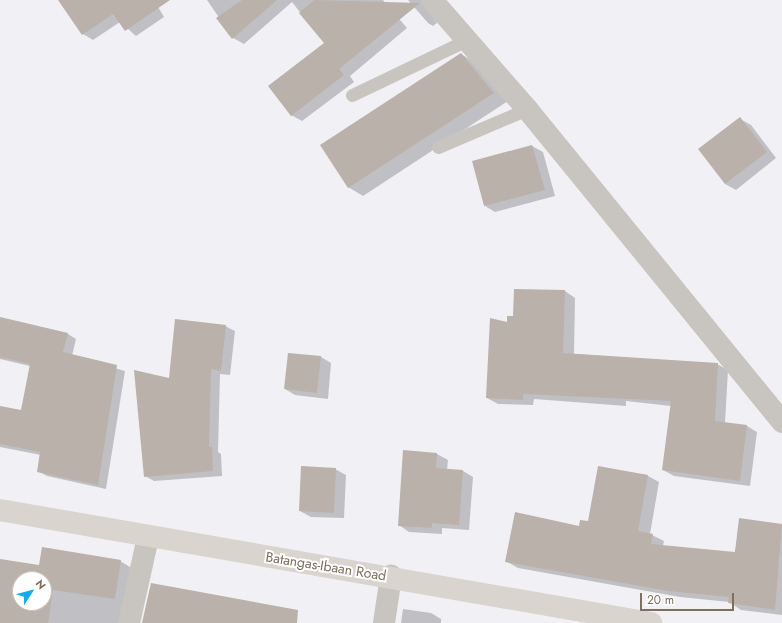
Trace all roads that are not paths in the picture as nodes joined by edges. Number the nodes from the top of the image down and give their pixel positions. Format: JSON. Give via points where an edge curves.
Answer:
{"nodes":[{"id":1,"x":432,"y":0,"type":"edge"},
{"id":2,"x":467,"y":40,"type":"junction"},
{"id":3,"x":352,"y":95,"type":"dead end"},
{"id":4,"x":527,"y":109,"type":"junction"},
{"id":5,"x":438,"y":147,"type":"dead end"},
{"id":6,"x":782,"y":422,"type":"edge"},
{"id":7,"x":0,"y":510,"type":"edge"},
{"id":8,"x":148,"y":537,"type":"junction"},
{"id":9,"x":391,"y":576,"type":"junction"},
{"id":10,"x":129,"y":623,"type":"edge"},
{"id":11,"x":384,"y":623,"type":"edge"},
{"id":12,"x":651,"y":623,"type":"edge"}],
"edges":[{"from":1,"to":2,"type":"street"},
{"from":2,"to":3,"type":"lane"},
{"from":2,"to":4,"type":"street"},
{"from":4,"to":5,"type":"lane"},
{"from":4,"to":6,"type":"street"},
{"from":7,"to":8,"type":"main road","name":"Batangas-Ibaan Road"},
{"from":8,"to":9,"type":"main road","name":"Batangas-Ibaan Road"},
{"from":8,"to":10,"type":"street"},
{"from":9,"to":11,"type":"street"},
{"from":9,"to":12,"type":"main road","name":"Batangas-Ibaan Road"}]}
